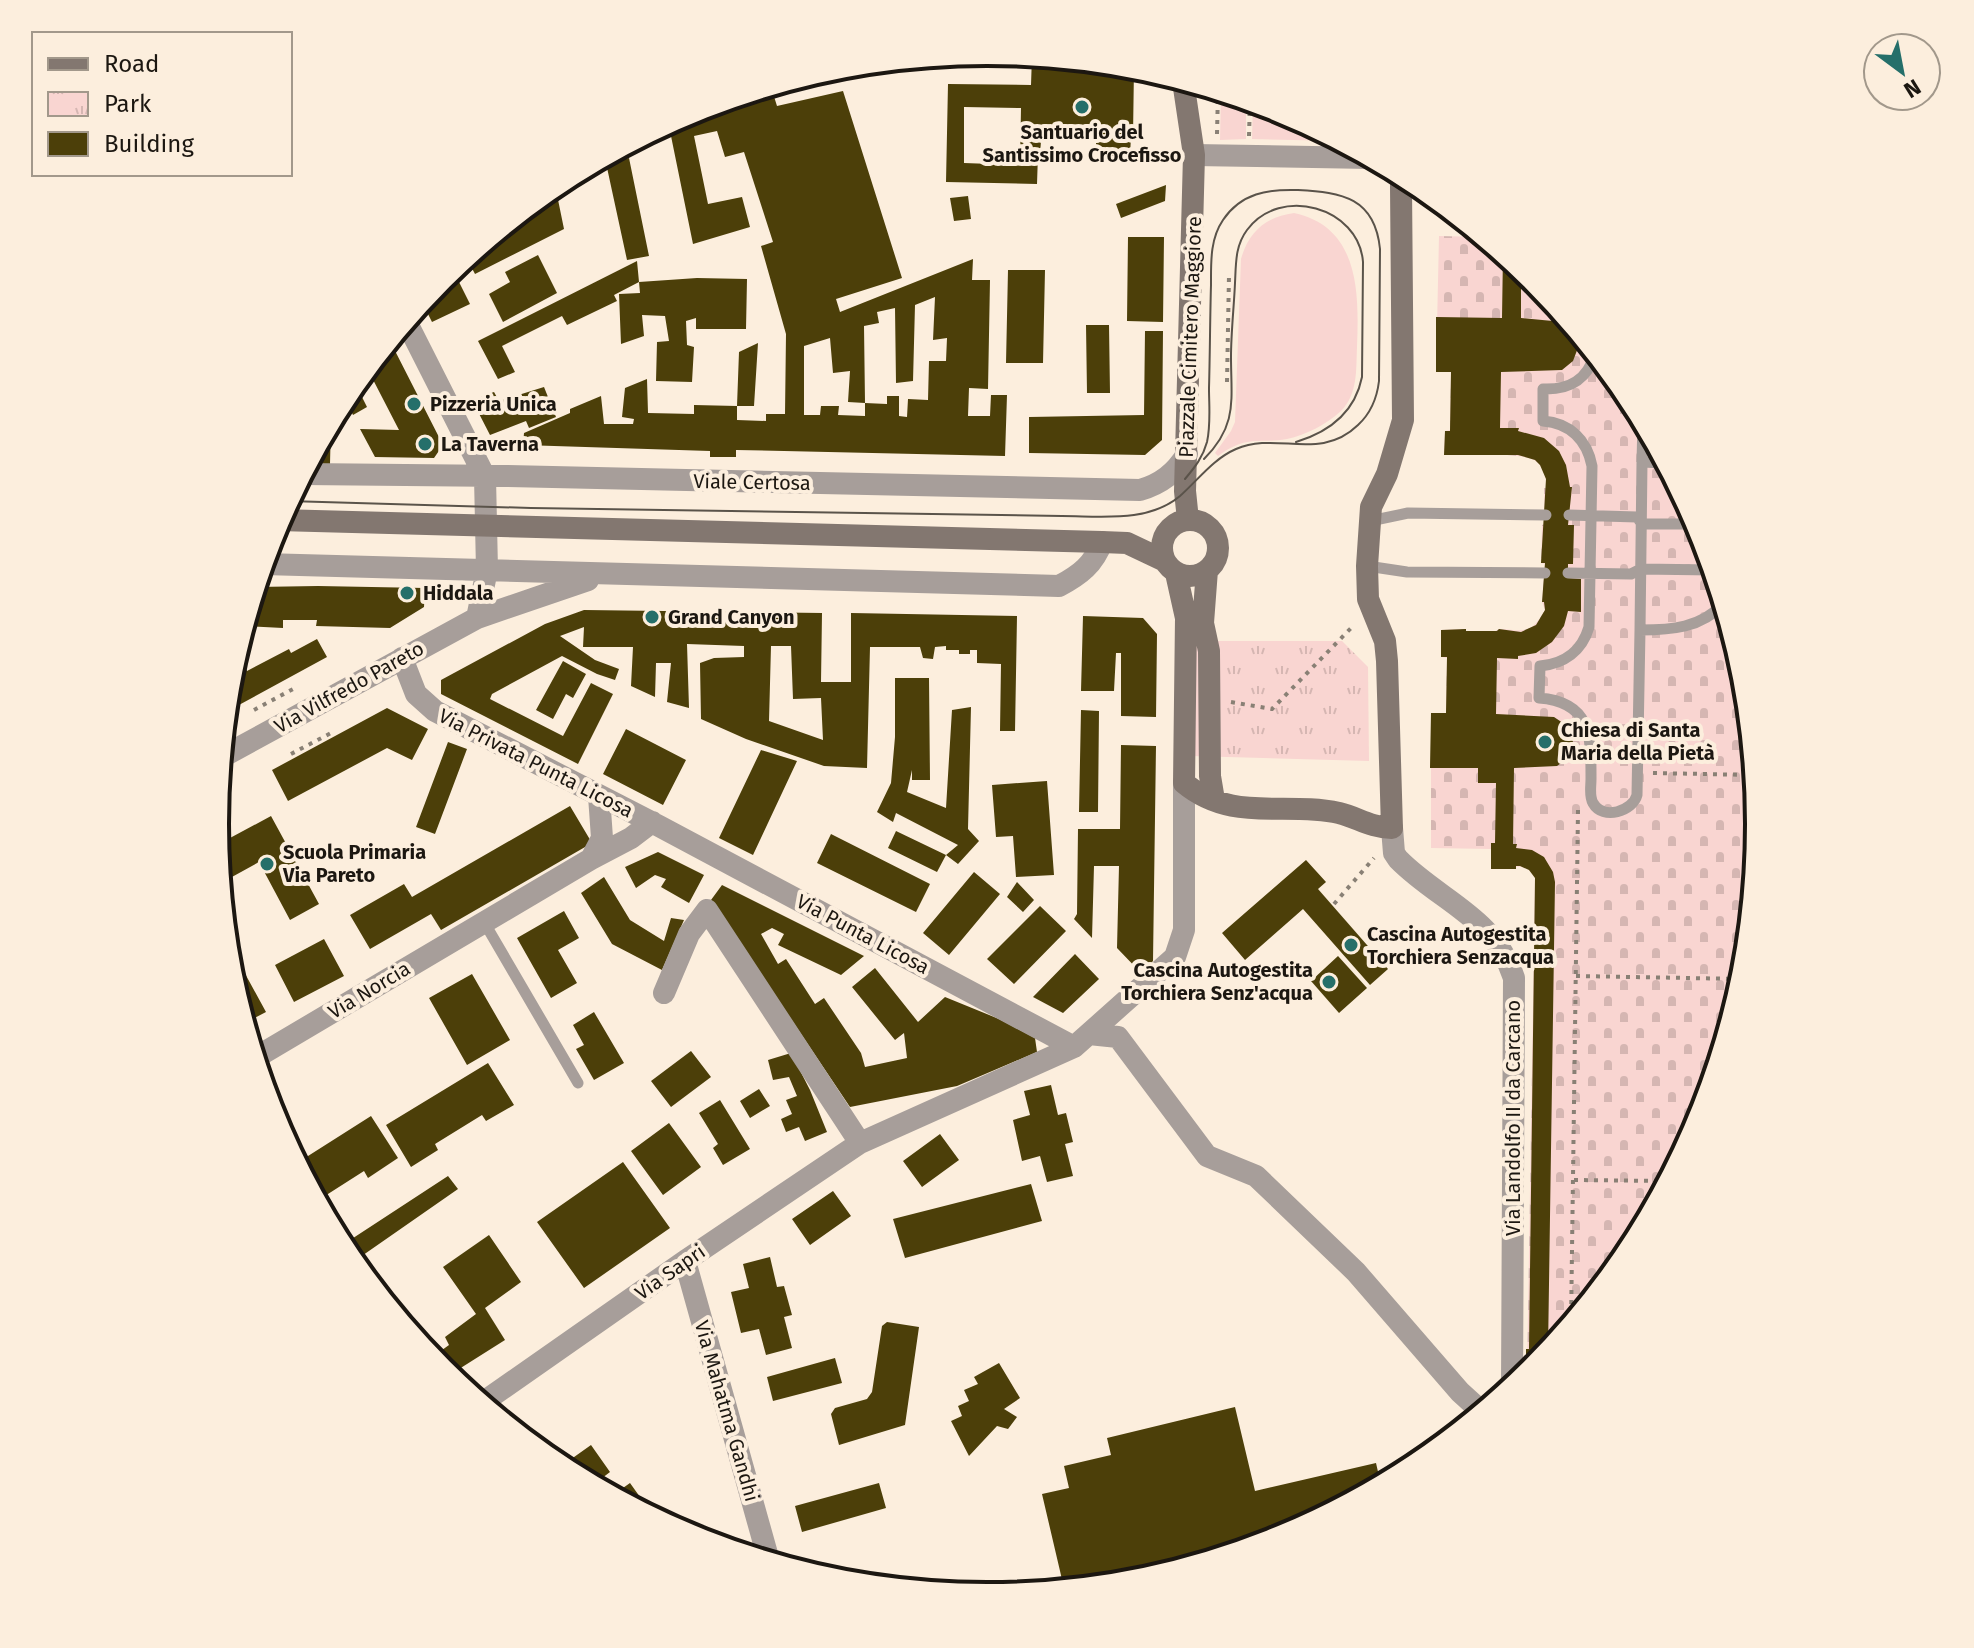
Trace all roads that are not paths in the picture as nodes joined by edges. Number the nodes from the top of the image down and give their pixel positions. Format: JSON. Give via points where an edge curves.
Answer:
{"nodes":[{"id":1,"x":1185,"y":92,"type":"edge"},
{"id":2,"x":1194,"y":155,"type":"junction"},
{"id":3,"x":1347,"y":158,"type":"edge"},
{"id":4,"x":1401,"y":190,"type":"edge"},
{"id":5,"x":411,"y":331,"type":"edge"},
{"id":6,"x":1591,"y":366,"type":"edge"},
{"id":7,"x":1642,"y":444,"type":"edge"},
{"id":8,"x":1187,"y":454,"type":"junction"},
{"id":9,"x":1642,"y":462,"type":"junction"},
{"id":10,"x":1653,"y":462,"type":"edge"},
{"id":11,"x":315,"y":474,"type":"edge"},
{"id":12,"x":485,"y":477,"type":"junction"},
{"id":13,"x":1546,"y":515,"type":"dead end"},
{"id":14,"x":1569,"y":515,"type":"dead end"},
{"id":15,"x":1591,"y":516,"type":"junction"},
{"id":16,"x":293,"y":520,"type":"edge"},
{"id":17,"x":1370,"y":521,"type":"junction"},
{"id":18,"x":1180,"y":523,"type":"junction"},
{"id":19,"x":1642,"y":524,"type":"junction"},
{"id":20,"x":1683,"y":524,"type":"edge"},
{"id":21,"x":487,"y":526,"type":"junction"},
{"id":22,"x":1102,"y":542,"type":"junction"},
{"id":23,"x":1127,"y":543,"type":"junction"},
{"id":24,"x":275,"y":564,"type":"edge"},
{"id":25,"x":1367,"y":566,"type":"junction"},
{"id":26,"x":1171,"y":567,"type":"junction"},
{"id":27,"x":1641,"y":569,"type":"junction"},
{"id":28,"x":487,"y":570,"type":"junction"},
{"id":29,"x":1207,"y":570,"type":"junction"},
{"id":30,"x":1701,"y":570,"type":"edge"},
{"id":31,"x":1545,"y":573,"type":"dead end"},
{"id":32,"x":1568,"y":573,"type":"dead end"},
{"id":33,"x":1590,"y":573,"type":"junction"},
{"id":34,"x":600,"y":575,"type":"junction"},
{"id":35,"x":1714,"y":611,"type":"edge"},
{"id":36,"x":477,"y":618,"type":"junction"},
{"id":37,"x":1640,"y":630,"type":"junction"},
{"id":38,"x":402,"y":658,"type":"junction"},
{"id":39,"x":233,"y":751,"type":"edge"},
{"id":40,"x":1184,"y":783,"type":"junction"},
{"id":41,"x":599,"y":796,"type":"junction"},
{"id":42,"x":1214,"y":800,"type":"junction"},
{"id":43,"x":652,"y":822,"type":"junction"},
{"id":44,"x":1392,"y":828,"type":"junction"},
{"id":45,"x":591,"y":859,"type":"junction"},
{"id":46,"x":484,"y":922,"type":"junction"},
{"id":47,"x":664,"y":993,"type":"dead end"},
{"id":48,"x":1082,"y":1040,"type":"junction"},
{"id":49,"x":264,"y":1052,"type":"edge"},
{"id":50,"x":578,"y":1083,"type":"dead end"},
{"id":51,"x":860,"y":1143,"type":"junction"},
{"id":52,"x":685,"y":1261,"type":"junction"},
{"id":53,"x":1512,"y":1370,"type":"edge"},
{"id":54,"x":491,"y":1397,"type":"edge"},
{"id":55,"x":1474,"y":1405,"type":"edge"},
{"id":56,"x":766,"y":1549,"type":"edge"}],
"edges":[{"from":1,"to":2,"type":"main road","name":"Piazzale Cimitero Maggiore"},
{"from":2,"to":3,"type":"street"},
{"from":2,"to":8,"type":"main road","name":"Piazzale Cimitero Maggiore"},
{"from":4,"to":17,"type":"main road","via":[[1403,420]]},
{"from":5,"to":12,"type":"street"},
{"from":6,"to":15,"type":"lane","via":[[1575,383],[1543,389],[1543,421],[1573,432],[1590,456]]},
{"from":7,"to":9,"type":"lane"},
{"from":8,"to":12,"type":"street","name":"Viale Certosa","via":[[1165,480],[1140,490]]},
{"from":8,"to":18,"type":"main road","name":"Piazzale Cimitero Maggiore"},
{"from":9,"to":10,"type":"lane"},
{"from":9,"to":19,"type":"lane"},
{"from":11,"to":12,"type":"street","name":"Viale Certosa"},
{"from":12,"to":21,"type":"street"},
{"from":13,"to":17,"type":"lane","via":[[1408,513]]},
{"from":14,"to":15,"type":"lane"},
{"from":15,"to":19,"type":"lane","via":[[1637,517]]},
{"from":15,"to":33,"type":"lane"},
{"from":16,"to":21,"type":"main road"},
{"from":17,"to":25,"type":"main road"},
{"from":18,"to":23,"type":"main road"},
{"from":18,"to":26,"type":"main road","via":[[1162,543]]},
{"from":18,"to":29,"type":"main road","via":[[1199,521],[1217,540],[1216,557]]},
{"from":19,"to":20,"type":"lane"},
{"from":19,"to":27,"type":"lane"},
{"from":21,"to":22,"type":"main road"},
{"from":21,"to":28,"type":"street"},
{"from":22,"to":23,"type":"main road"},
{"from":22,"to":34,"type":"street","via":[[1097,557],[1079,576],[1059,586]]},
{"from":23,"to":26,"type":"main road"},
{"from":24,"to":28,"type":"street"},
{"from":25,"to":31,"type":"lane","via":[[1407,572]]},
{"from":25,"to":44,"type":"main road","via":[[1368,599],[1387,661]]},
{"from":26,"to":29,"type":"main road","via":[[1195,575]]},
{"from":26,"to":40,"type":"main road","via":[[1186,618]]},
{"from":27,"to":30,"type":"lane"},
{"from":27,"to":33,"type":"lane","via":[[1631,574]]},
{"from":27,"to":37,"type":"lane"},
{"from":28,"to":34,"type":"street"},
{"from":28,"to":36,"type":"street"},
{"from":29,"to":42,"type":"main road","via":[[1203,623],[1209,651]]},
{"from":32,"to":33,"type":"lane"},
{"from":33,"to":37,"type":"lane","via":[[1586,637],[1566,659],[1540,666],[1539,698],[1566,704],[1585,722],[1591,793],[1596,807],[1605,811],[1622,812],[1636,800]]},
{"from":34,"to":36,"type":"street"},
{"from":35,"to":37,"type":"lane","via":[[1681,628]]},
{"from":36,"to":38,"type":"street","name":"Via Vilfredo Pareto"},
{"from":38,"to":39,"type":"street","name":"Via Vilfredo Pareto"},
{"from":38,"to":41,"type":"street","name":"Via Privata Punta Licosa","via":[[416,694],[435,711]]},
{"from":40,"to":42,"type":"main road"},
{"from":40,"to":48,"type":"street","via":[[1181,944],[1175,957]]},
{"from":41,"to":43,"type":"street","name":"Via Privata Punta Licosa"},
{"from":41,"to":45,"type":"street","via":[[602,838]]},
{"from":42,"to":44,"type":"main road","via":[[1233,808],[1339,813],[1372,827]]},
{"from":43,"to":45,"type":"street","name":"Via Norcia"},
{"from":43,"to":48,"type":"street","name":"Via Punta Licosa"},
{"from":44,"to":53,"type":"street","name":"Via Landolfo II da Carcano","via":[[1394,853],[1499,943],[1514,978]]},
{"from":45,"to":46,"type":"street","name":"Via Norcia"},
{"from":46,"to":49,"type":"street","name":"Via Norcia"},
{"from":46,"to":50,"type":"lane"},
{"from":47,"to":51,"type":"street","via":[[689,934],[707,910]]},
{"from":48,"to":51,"type":"street","name":"Via Sapri"},
{"from":48,"to":55,"type":"street","via":[[1118,1037],[1207,1156],[1256,1176],[1356,1272]]},
{"from":51,"to":52,"type":"street","name":"Via Sapri"},
{"from":52,"to":54,"type":"street","name":"Via Sapri"},
{"from":52,"to":56,"type":"street","name":"Via Mahatma Gandhi"}]}
